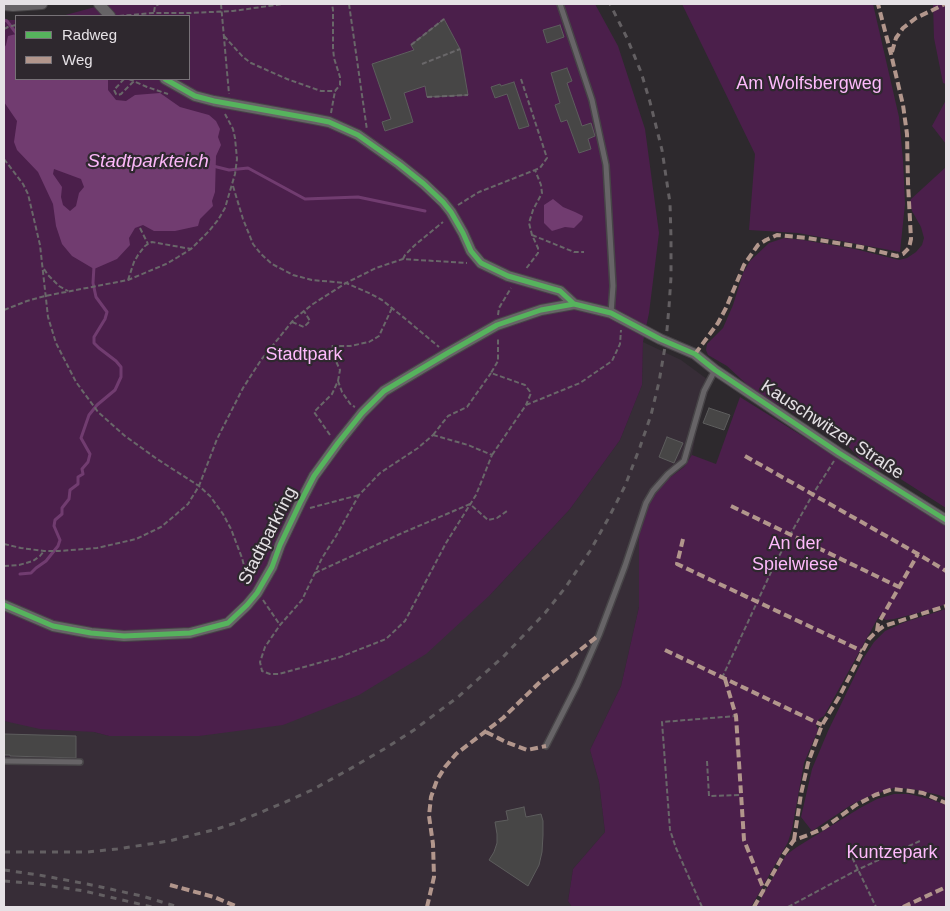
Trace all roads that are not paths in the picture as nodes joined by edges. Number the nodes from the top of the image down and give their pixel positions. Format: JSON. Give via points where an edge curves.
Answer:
{"nodes":[{"id":1,"x":42,"y":4,"type":"edge"},
{"id":2,"x":100,"y":4,"type":"edge"},
{"id":3,"x":560,"y":4,"type":"edge"},
{"id":4,"x":8,"y":6,"type":"edge"},
{"id":5,"x":109,"y":15,"type":"edge"},
{"id":6,"x":167,"y":80,"type":"edge"},
{"id":7,"x":574,"y":304,"type":"junction"},
{"id":8,"x":611,"y":313,"type":"junction"},
{"id":9,"x":704,"y":361,"type":"joint"},
{"id":10,"x":715,"y":370,"type":"junction"},
{"id":11,"x":946,"y":520,"type":"edge"},
{"id":12,"x":4,"y":605,"type":"edge"},
{"id":13,"x":546,"y":746,"type":"dead end"},
{"id":14,"x":4,"y":761,"type":"edge"},
{"id":15,"x":80,"y":762,"type":"dead end"}],
"edges":[{"from":1,"to":4,"type":"street"},
{"from":2,"to":5,"type":"street"},
{"from":3,"to":8,"type":"lane","via":[[592,100],[606,165],[613,286]]},
{"from":6,"to":7,"type":"street","via":[[195,96],[329,122],[358,135],[424,184],[451,212],[471,251],[481,263],[508,276],[560,291]]},
{"from":7,"to":8,"type":"street","name":"Stadtparkring"},
{"from":7,"to":12,"type":"street","name":"Stadtparkring","via":[[541,310],[497,325],[384,391],[362,413],[314,476],[272,568],[247,605],[228,623],[190,633],[91,634],[53,626]]},
{"from":8,"to":9,"type":"street","name":"Stadtparkring"},
{"from":9,"to":10,"type":"street","name":"Kauschwitzer Straße"},
{"from":10,"to":11,"type":"street","name":"Kauschwitzer Straße"},
{"from":10,"to":13,"type":"lane","via":[[704,391],[684,461],[668,474],[646,503],[599,635]]},
{"from":14,"to":15,"type":"lane"}]}
